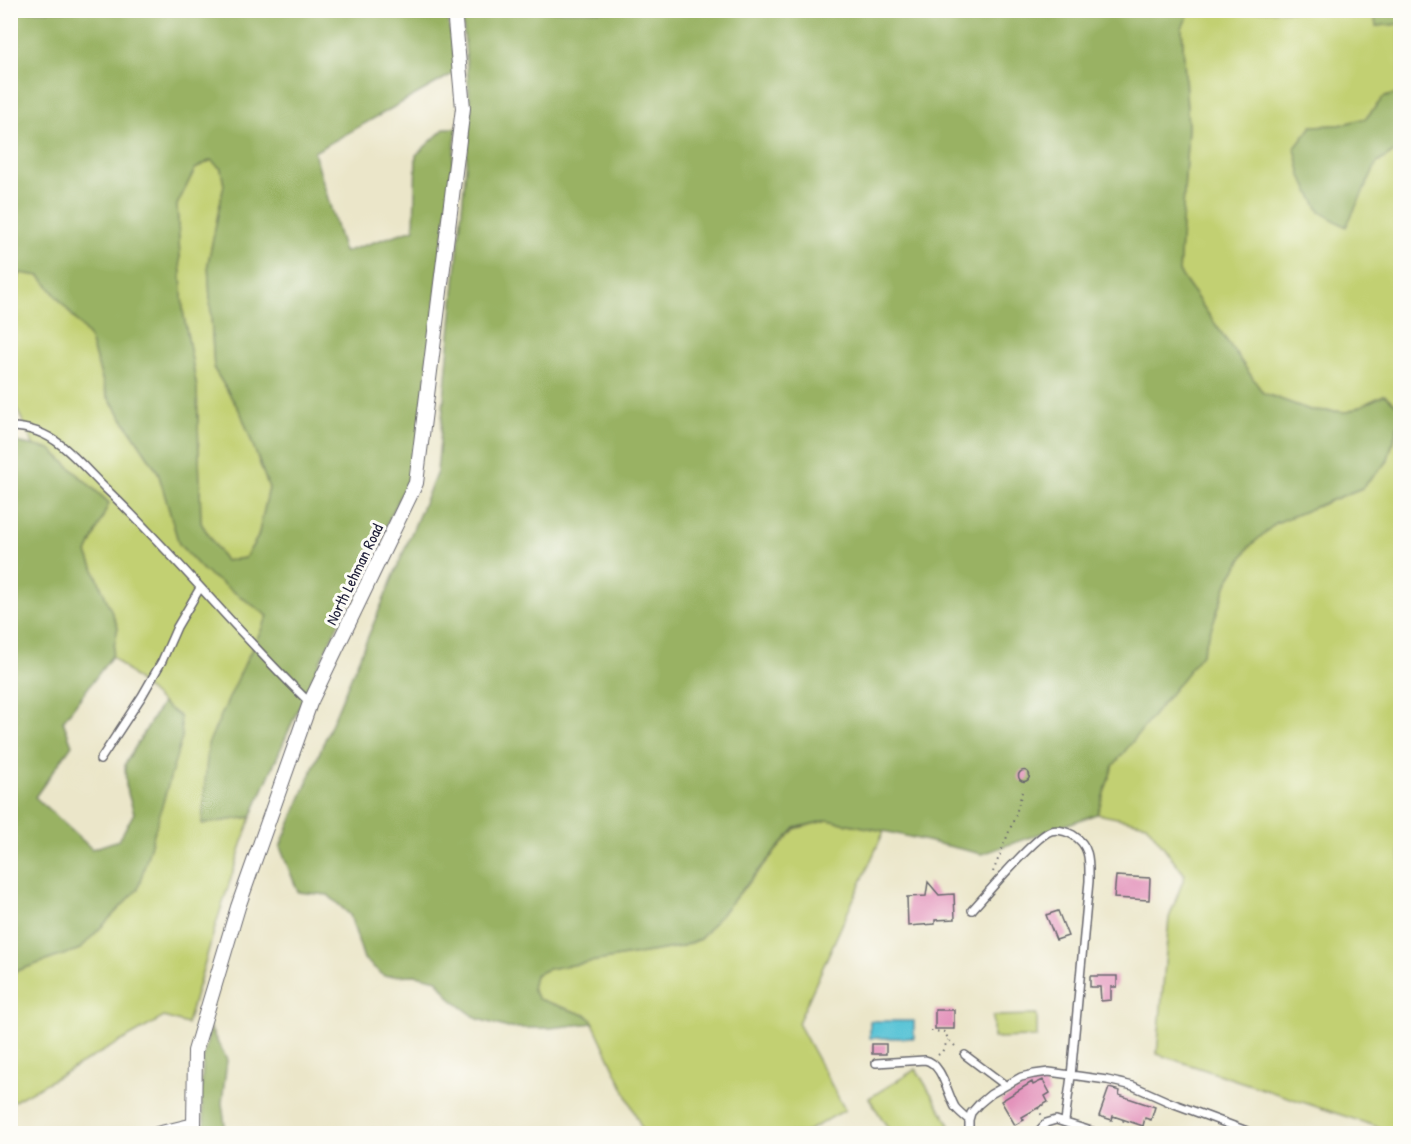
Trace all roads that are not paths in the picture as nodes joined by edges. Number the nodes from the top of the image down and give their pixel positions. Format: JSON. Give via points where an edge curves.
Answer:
{"nodes":[{"id":1,"x":454,"y":10,"type":"edge"},
{"id":2,"x":10,"y":427,"type":"edge"},
{"id":3,"x":200,"y":588,"type":"junction"},
{"id":4,"x":310,"y":703,"type":"junction"},
{"id":5,"x":100,"y":760,"type":"dead end"},
{"id":6,"x":972,"y":910,"type":"dead end"},
{"id":7,"x":965,"y":1055,"type":"road end"},
{"id":8,"x":876,"y":1063,"type":"dead end"},
{"id":9,"x":1071,"y":1076,"type":"junction"},
{"id":10,"x":1005,"y":1085,"type":"junction"},
{"id":11,"x":969,"y":1120,"type":"junction"},
{"id":12,"x":1065,"y":1121,"type":"junction"},
{"id":13,"x":195,"y":1129,"type":"edge"},
{"id":14,"x":157,"y":1134,"type":"edge"},
{"id":15,"x":969,"y":1134,"type":"edge"},
{"id":16,"x":1036,"y":1134,"type":"edge"},
{"id":17,"x":1101,"y":1134,"type":"edge"},
{"id":18,"x":1255,"y":1134,"type":"edge"}],
"edges":[{"from":1,"to":4,"type":"street","name":"North Lehman Road","via":[[464,108],[417,483]]},
{"from":2,"to":3,"type":"lane","via":[[38,431],[60,445],[136,517]]},
{"from":3,"to":4,"type":"lane"},
{"from":3,"to":5,"type":"lane","via":[[142,696]]},
{"from":4,"to":13,"type":"street","name":"North Lehman Road","via":[[238,907],[195,1051]]},
{"from":6,"to":9,"type":"lane","via":[[1048,832],[1067,832],[1086,846],[1089,880]]},
{"from":7,"to":10,"type":"lane"},
{"from":8,"to":11,"type":"lane","via":[[932,1061],[956,1109]]},
{"from":9,"to":10,"type":"lane","via":[[1034,1074]]},
{"from":9,"to":12,"type":"lane"},
{"from":9,"to":18,"type":"lane","via":[[1133,1086]]},
{"from":10,"to":11,"type":"lane","via":[[979,1104]]},
{"from":11,"to":15,"type":"lane"},
{"from":12,"to":16,"type":"lane","via":[[1046,1123]]},
{"from":12,"to":17,"type":"lane"},
{"from":13,"to":14,"type":"street"}]}
